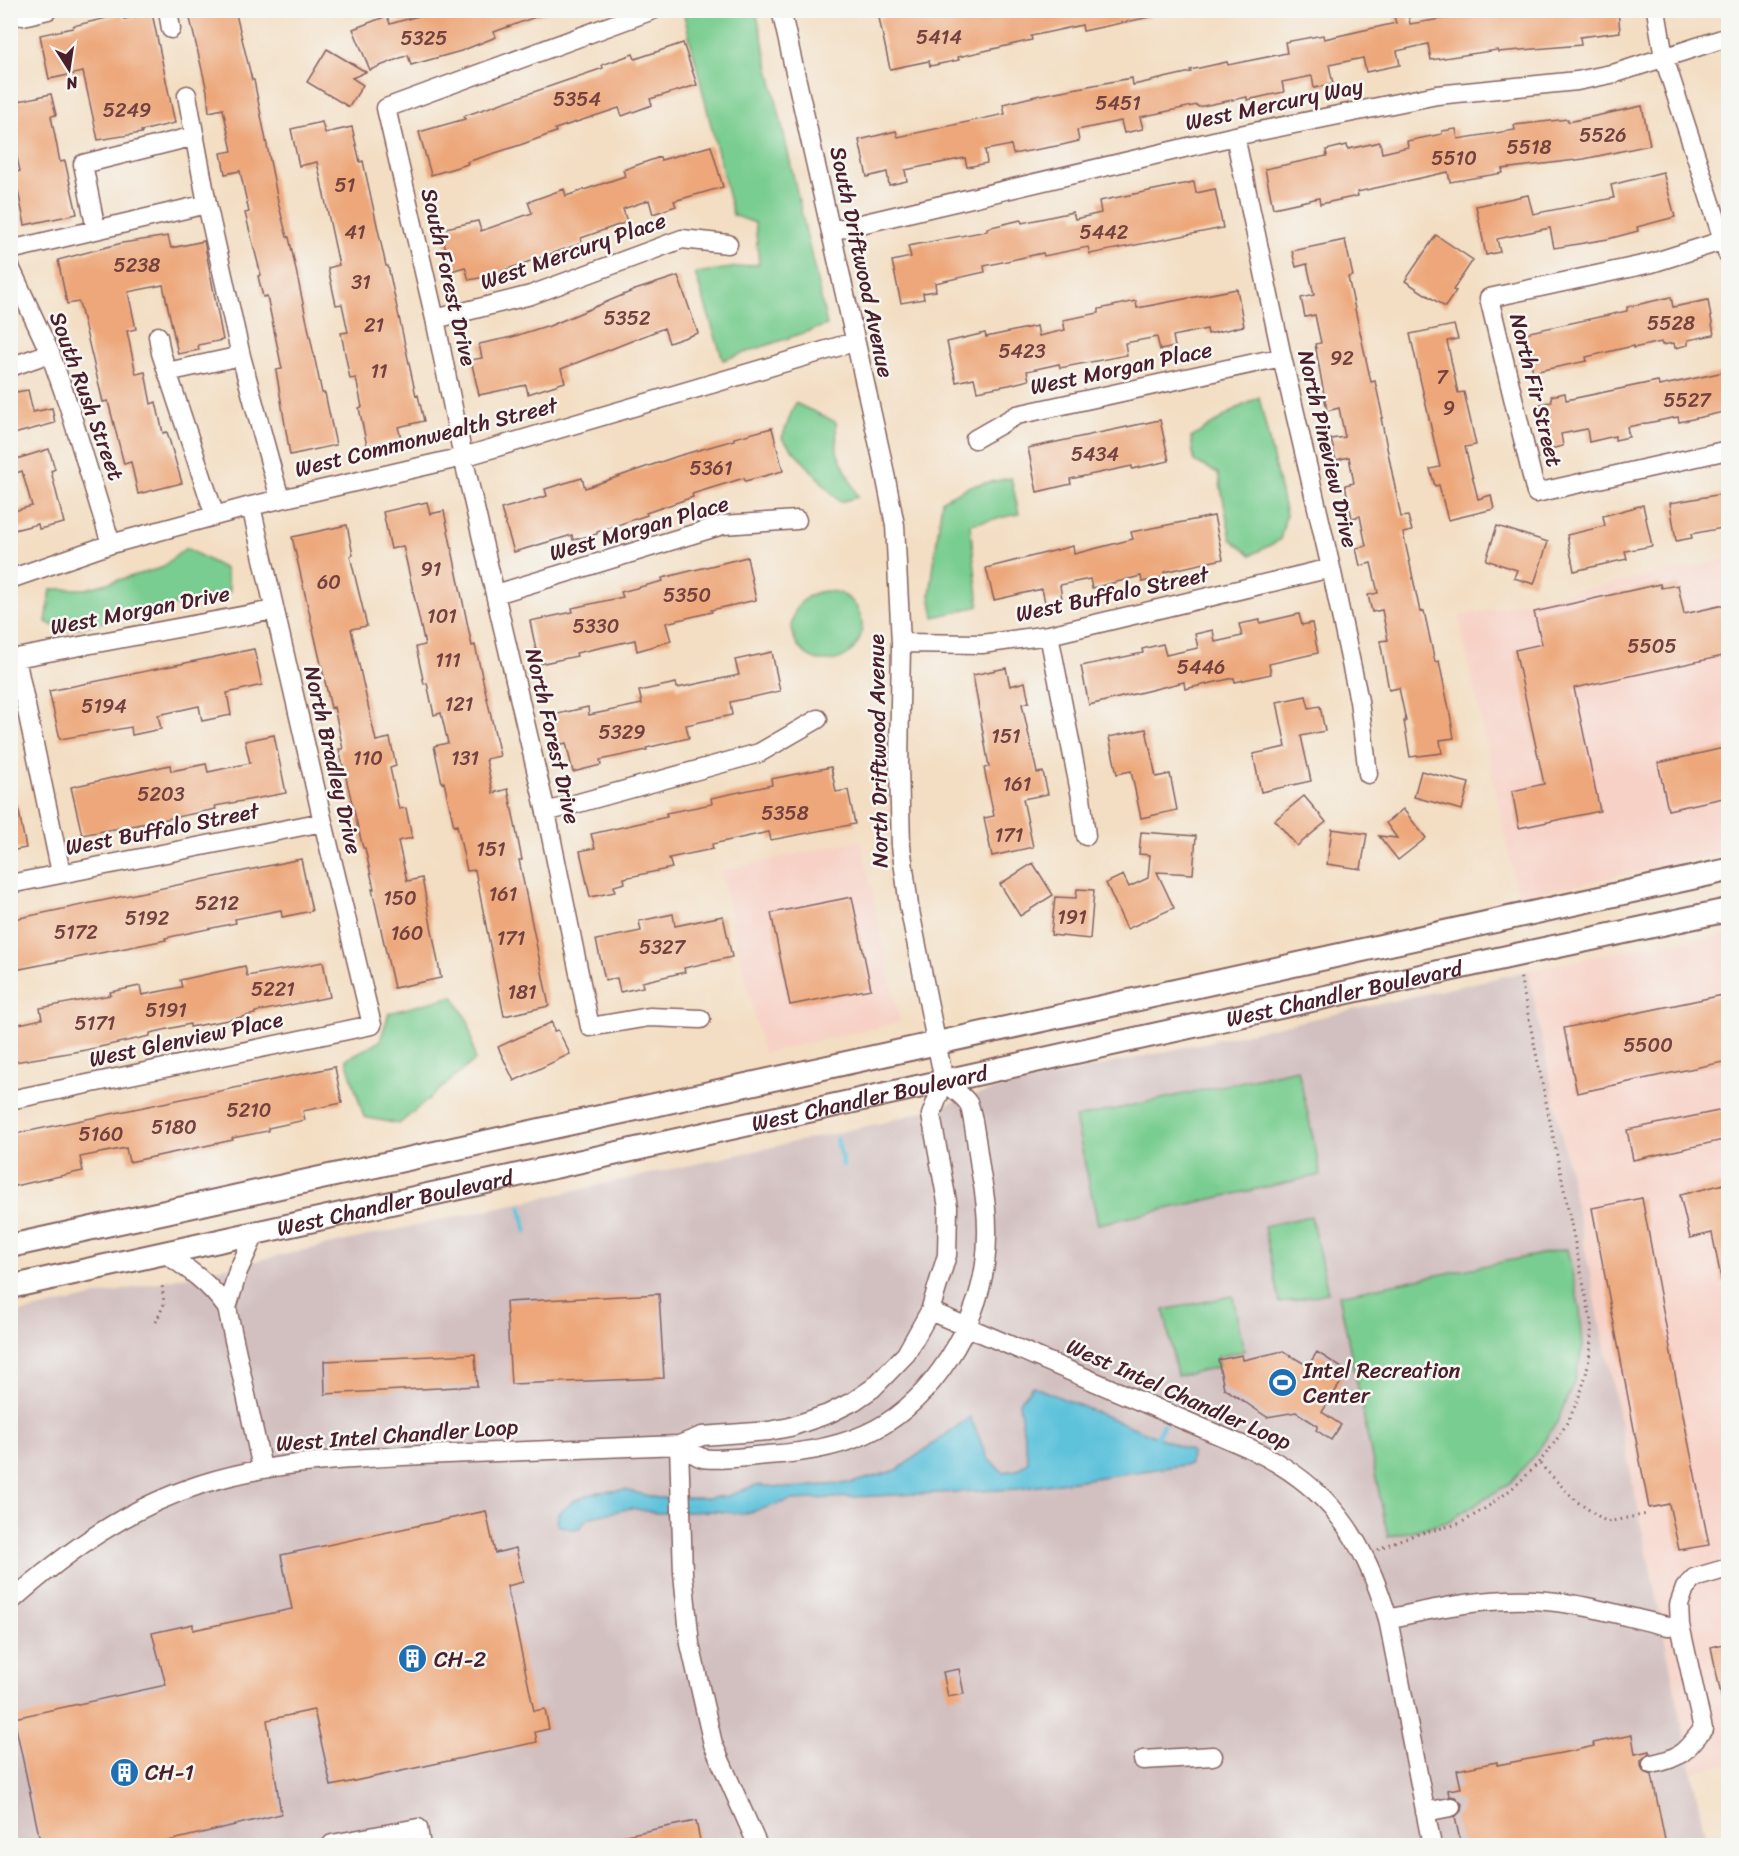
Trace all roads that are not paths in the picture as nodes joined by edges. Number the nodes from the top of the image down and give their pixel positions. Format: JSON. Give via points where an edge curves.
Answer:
{"nodes":[{"id":1,"x":14,"y":10,"type":"edge"},
{"id":2,"x":48,"y":10,"type":"edge"},
{"id":3,"x":168,"y":10,"type":"edge"},
{"id":4,"x":653,"y":10,"type":"edge"},
{"id":5,"x":781,"y":10,"type":"edge"},
{"id":6,"x":1656,"y":10,"type":"edge"},
{"id":7,"x":171,"y":29,"type":"dead end"},
{"id":8,"x":1728,"y":37,"type":"edge"},
{"id":9,"x":1664,"y":58,"type":"junction"},
{"id":10,"x":187,"y":95,"type":"dead end"},
{"id":11,"x":195,"y":136,"type":"junction"},
{"id":12,"x":1235,"y":136,"type":"junction"},
{"id":13,"x":207,"y":204,"type":"junction"},
{"id":14,"x":96,"y":230,"type":"junction"},
{"id":15,"x":831,"y":231,"type":"junction"},
{"id":16,"x":728,"y":244,"type":"dead end"},
{"id":17,"x":1727,"y":245,"type":"edge"},
{"id":18,"x":10,"y":250,"type":"edge"},
{"id":19,"x":10,"y":267,"type":"edge"},
{"id":20,"x":435,"y":320,"type":"junction"},
{"id":21,"x":158,"y":336,"type":"dead end"},
{"id":22,"x":854,"y":342,"type":"junction"},
{"id":23,"x":50,"y":353,"type":"junction"},
{"id":24,"x":241,"y":356,"type":"junction"},
{"id":25,"x":1282,"y":357,"type":"junction"},
{"id":26,"x":10,"y":367,"type":"edge"},
{"id":27,"x":167,"y":372,"type":"junction"},
{"id":28,"x":975,"y":439,"type":"dead end"},
{"id":29,"x":1728,"y":450,"type":"edge"},
{"id":30,"x":463,"y":457,"type":"junction"},
{"id":31,"x":280,"y":499,"type":"junction"},
{"id":32,"x":251,"y":506,"type":"junction"},
{"id":33,"x":215,"y":516,"type":"junction"},
{"id":34,"x":797,"y":520,"type":"dead end"},
{"id":35,"x":895,"y":525,"type":"joint"},
{"id":36,"x":111,"y":544,"type":"junction"},
{"id":37,"x":1331,"y":568,"type":"junction"},
{"id":38,"x":10,"y":579,"type":"edge"},
{"id":39,"x":495,"y":594,"type":"junction"},
{"id":40,"x":274,"y":610,"type":"junction"},
{"id":41,"x":1049,"y":635,"type":"junction"},
{"id":42,"x":901,"y":643,"type":"junction"},
{"id":43,"x":818,"y":718,"type":"dead end"},
{"id":44,"x":1368,"y":774,"type":"dead end"},
{"id":45,"x":546,"y":812,"type":"junction"},
{"id":46,"x":323,"y":822,"type":"junction"},
{"id":47,"x":1086,"y":836,"type":"dead end"},
{"id":48,"x":1728,"y":870,"type":"edge"},
{"id":49,"x":61,"y":873,"type":"junction"},
{"id":50,"x":10,"y":884,"type":"edge"},
{"id":51,"x":1728,"y":910,"type":"edge"},
{"id":52,"x":701,"y":1019,"type":"dead end"},
{"id":53,"x":372,"y":1025,"type":"joint"},
{"id":54,"x":937,"y":1043,"type":"junction"},
{"id":55,"x":945,"y":1081,"type":"junction"},
{"id":56,"x":10,"y":1100,"type":"edge"},
{"id":57,"x":256,"y":1232,"type":"junction"},
{"id":58,"x":10,"y":1246,"type":"edge"},
{"id":59,"x":164,"y":1253,"type":"junction"},
{"id":60,"x":10,"y":1287,"type":"edge"},
{"id":61,"x":227,"y":1308,"type":"junction"},
{"id":62,"x":930,"y":1311,"type":"junction"},
{"id":63,"x":966,"y":1327,"type":"junction"},
{"id":64,"x":679,"y":1445,"type":"junction"},
{"id":65,"x":262,"y":1468,"type":"junction"},
{"id":66,"x":1728,"y":1568,"type":"edge"},
{"id":67,"x":10,"y":1602,"type":"edge"},
{"id":68,"x":1388,"y":1619,"type":"junction"},
{"id":69,"x":1680,"y":1625,"type":"junction"},
{"id":70,"x":1213,"y":1756,"type":"dead end"},
{"id":71,"x":1143,"y":1760,"type":"dead end"},
{"id":72,"x":1652,"y":1764,"type":"dead end"},
{"id":73,"x":1451,"y":1807,"type":"dead end"},
{"id":74,"x":1425,"y":1812,"type":"junction"},
{"id":75,"x":332,"y":1845,"type":"edge"},
{"id":76,"x":421,"y":1845,"type":"edge"},
{"id":77,"x":759,"y":1845,"type":"edge"},
{"id":78,"x":1432,"y":1845,"type":"edge"}],
"edges":[{"from":1,"to":2,"type":"street","via":[[23,16]]},
{"from":3,"to":7,"type":"street"},
{"from":4,"to":20,"type":"street","name":"South Forest Drive","via":[[386,108]]},
{"from":5,"to":15,"type":"street","name":"South Driftwood Avenue"},
{"from":6,"to":9,"type":"street"},
{"from":8,"to":9,"type":"street","name":"West Mercury Way"},
{"from":9,"to":12,"type":"street","name":"West Mercury Way","via":[[1576,81],[1437,95]]},
{"from":9,"to":17,"type":"street"},
{"from":10,"to":11,"type":"street"},
{"from":11,"to":13,"type":"street"},
{"from":11,"to":14,"type":"street","via":[[83,164]]},
{"from":12,"to":15,"type":"street","name":"West Mercury Way"},
{"from":12,"to":25,"type":"street","name":"North Pineview Drive"},
{"from":13,"to":14,"type":"street"},
{"from":13,"to":24,"type":"street"},
{"from":14,"to":18,"type":"street"},
{"from":15,"to":22,"type":"street","name":"South Driftwood Avenue"},
{"from":16,"to":20,"type":"street","name":"West Mercury Place","via":[[682,239],[531,295]]},
{"from":17,"to":29,"type":"street","name":"North Fir Street","via":[[1489,298],[1536,493]]},
{"from":19,"to":23,"type":"street","name":"South Rush Street"},
{"from":20,"to":30,"type":"street","name":"South Forest Drive"},
{"from":21,"to":27,"type":"street"},
{"from":22,"to":30,"type":"street","name":"West Commonwealth Street"},
{"from":22,"to":35,"type":"street","name":"South Driftwood Avenue"},
{"from":23,"to":26,"type":"street"},
{"from":23,"to":36,"type":"street","name":"South Rush Street"},
{"from":24,"to":27,"type":"street"},
{"from":24,"to":31,"type":"street"},
{"from":25,"to":28,"type":"street","name":"West Morgan Place","via":[[1017,415]]},
{"from":25,"to":37,"type":"street","name":"North Pineview Drive"},
{"from":27,"to":33,"type":"street"},
{"from":30,"to":31,"type":"street","name":"West Commonwealth Street"},
{"from":30,"to":39,"type":"street","name":"North Forest Drive"},
{"from":31,"to":32,"type":"street","name":"West Commonwealth Street"},
{"from":32,"to":33,"type":"street","name":"West Commonwealth Street"},
{"from":32,"to":40,"type":"street","name":"North Bradley Drive"},
{"from":33,"to":36,"type":"street","name":"West Commonwealth Street"},
{"from":34,"to":39,"type":"street","name":"West Morgan Place","via":[[723,525]]},
{"from":35,"to":42,"type":"street","name":"North Driftwood Avenue"},
{"from":36,"to":38,"type":"street","name":"West Commonwealth Street"},
{"from":37,"to":41,"type":"street","name":"West Buffalo Street"},
{"from":37,"to":44,"type":"street","name":"North Pineview Drive","via":[[1359,701]]},
{"from":39,"to":45,"type":"street","name":"North Forest Drive"},
{"from":40,"to":46,"type":"street","name":"North Bradley Drive"},
{"from":40,"to":49,"type":"street","name":"West Morgan Drive","via":[[16,658]]},
{"from":41,"to":42,"type":"street","name":"West Buffalo Street","via":[[982,644]]},
{"from":41,"to":47,"type":"street"},
{"from":42,"to":54,"type":"street","name":"North Driftwood Avenue","via":[[901,846]]},
{"from":43,"to":45,"type":"street","via":[[759,753]]},
{"from":45,"to":52,"type":"street","name":"North Forest Drive","via":[[590,1027],[650,1017]]},
{"from":46,"to":49,"type":"street","name":"West Buffalo Street"},
{"from":46,"to":53,"type":"street","name":"North Bradley Drive"},
{"from":48,"to":54,"type":"main road","name":"West Chandler Boulevard"},
{"from":49,"to":50,"type":"street","name":"West Buffalo Street"},
{"from":51,"to":55,"type":"main road","name":"West Chandler Boulevard"},
{"from":53,"to":56,"type":"street","name":"West Glenview Place"},
{"from":54,"to":55,"type":"street","name":"North Driftwood Avenue"},
{"from":54,"to":58,"type":"main road","name":"West Chandler Boulevard"},
{"from":55,"to":57,"type":"main road","name":"West Chandler Boulevard"},
{"from":55,"to":62,"type":"street","via":[[931,1114],[949,1232],[947,1255]]},
{"from":55,"to":63,"type":"street","via":[[968,1104],[986,1213],[985,1266]]},
{"from":57,"to":59,"type":"main road","name":"West Chandler Boulevard"},
{"from":57,"to":61,"type":"street","via":[[237,1271]]},
{"from":59,"to":60,"type":"main road","name":"West Chandler Boulevard"},
{"from":59,"to":61,"type":"street","via":[[213,1289]]},
{"from":61,"to":65,"type":"street"},
{"from":62,"to":63,"type":"street","name":"West Intel Chandler Loop"},
{"from":62,"to":64,"type":"street","name":"West Intel Chandler Loop","via":[[906,1354],[873,1388],[854,1401],[797,1426],[702,1436]]},
{"from":63,"to":64,"type":"street","name":"West Intel Chandler Loop","via":[[941,1372],[918,1396],[876,1428],[847,1442],[801,1452],[704,1458]]},
{"from":63,"to":68,"type":"street","name":"West Intel Chandler Loop","via":[[1200,1425],[1300,1476],[1350,1529],[1366,1558]]},
{"from":64,"to":65,"type":"street","name":"West Intel Chandler Loop","via":[[412,1455]]},
{"from":64,"to":77,"type":"street","via":[[683,1573],[690,1644],[713,1744]]},
{"from":65,"to":67,"type":"street","name":"West Intel Chandler Loop","via":[[180,1492],[118,1521],[62,1557]]},
{"from":66,"to":69,"type":"street","via":[[1694,1578],[1685,1588]]},
{"from":68,"to":69,"type":"street","via":[[1473,1602],[1527,1600]]},
{"from":68,"to":74,"type":"street","name":"West Intel Chandler Loop"},
{"from":69,"to":72,"type":"street","via":[[1703,1729],[1674,1759]]},
{"from":70,"to":71,"type":"street"},
{"from":73,"to":74,"type":"street"},
{"from":74,"to":78,"type":"street","name":"West Intel Chandler Loop"},
{"from":75,"to":76,"type":"street","via":[[418,1828]]}]}
